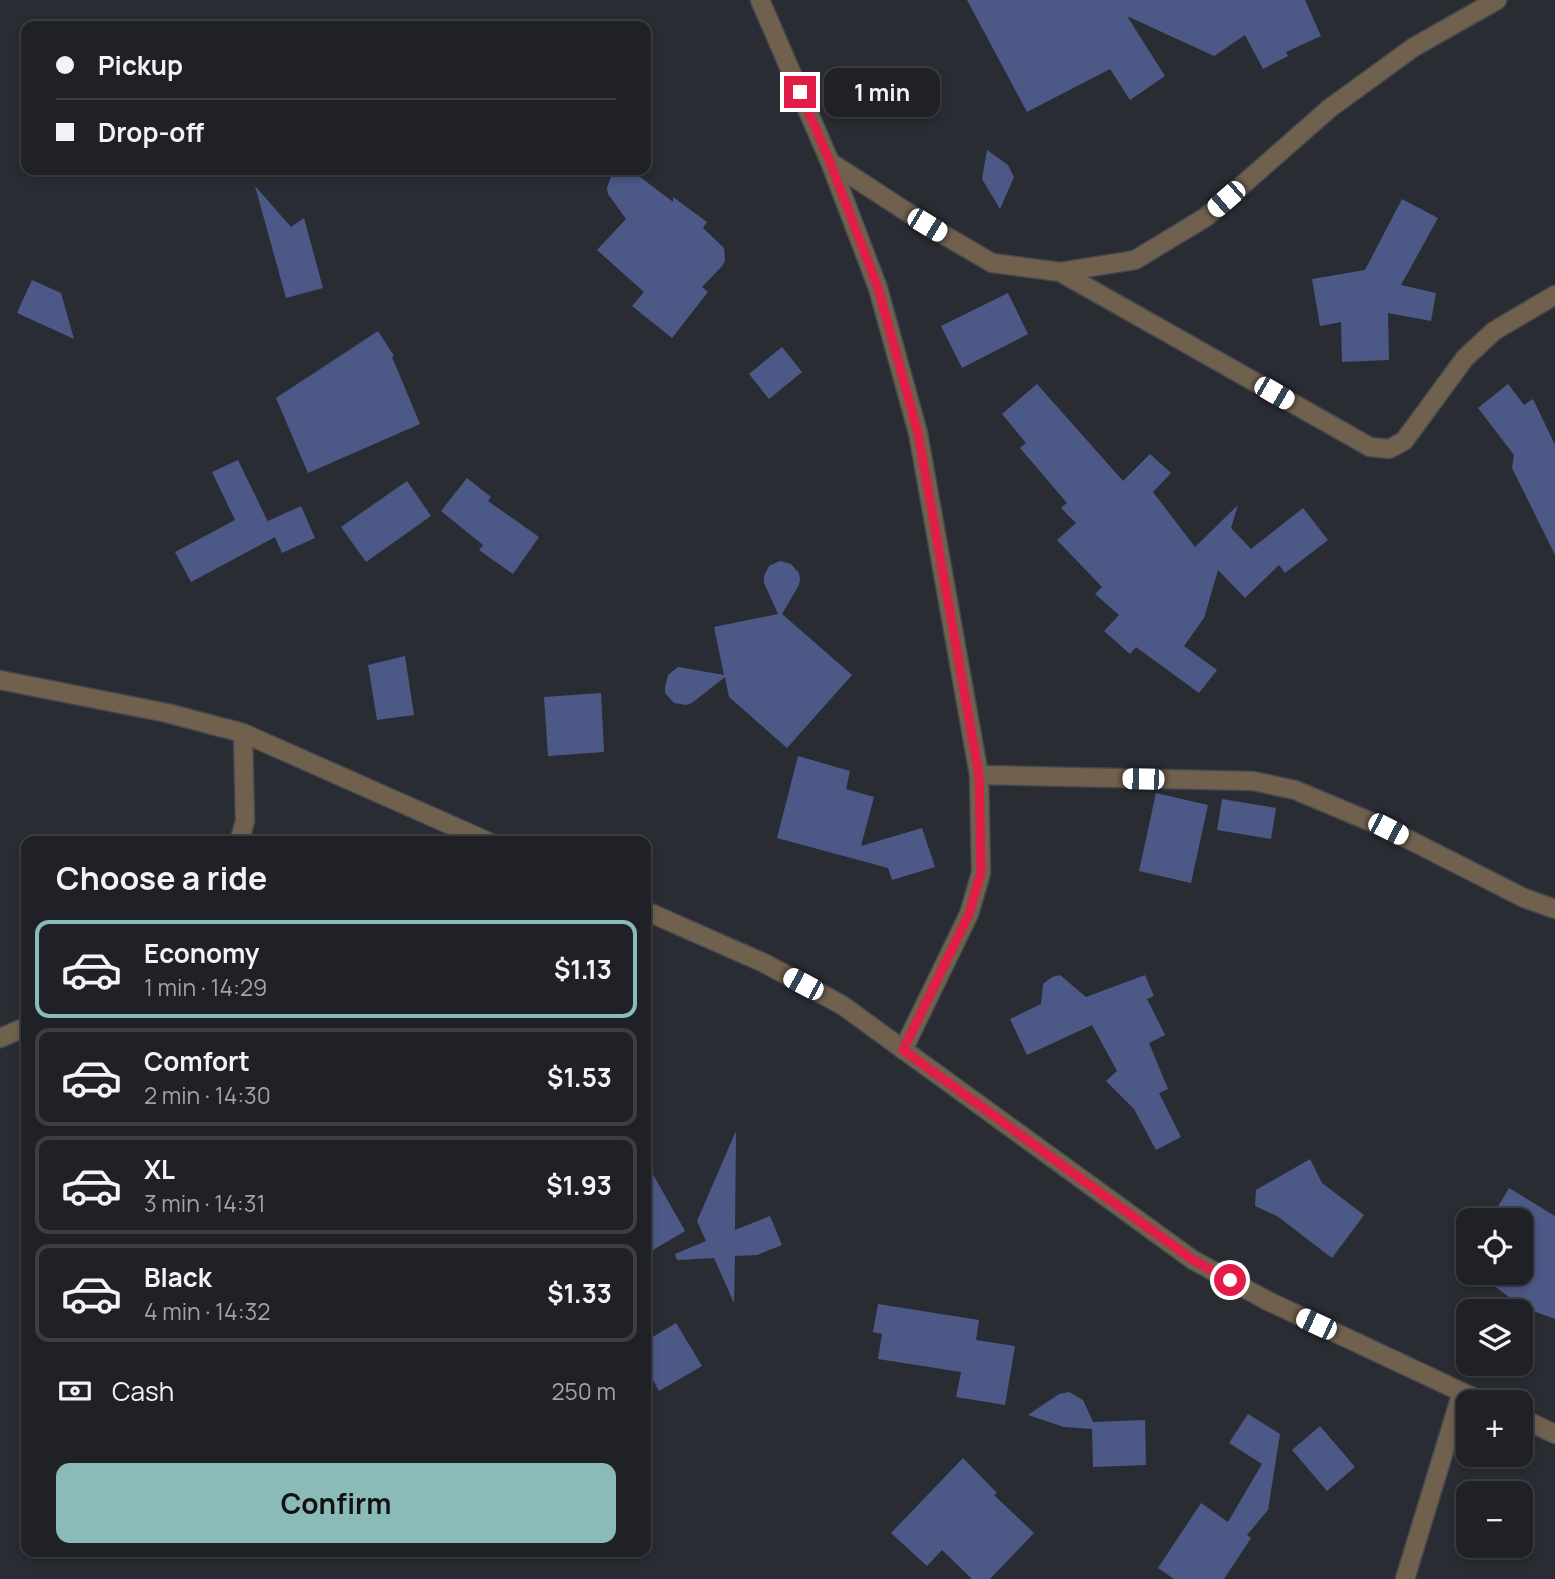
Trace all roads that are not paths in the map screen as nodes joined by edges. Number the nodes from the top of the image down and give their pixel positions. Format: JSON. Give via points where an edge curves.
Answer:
{"nodes":[{"id":1,"x":760,"y":0,"type":"edge"},
{"id":2,"x":1497,"y":0,"type":"edge"},
{"id":3,"x":830,"y":162,"type":"junction"},
{"id":4,"x":1060,"y":272,"type":"junction"},
{"id":5,"x":1555,"y":295,"type":"edge"},
{"id":6,"x":0,"y":680,"type":"edge"},
{"id":7,"x":243,"y":733,"type":"junction"},
{"id":8,"x":979,"y":775,"type":"junction"},
{"id":9,"x":241,"y":836,"type":"edge"},
{"id":10,"x":475,"y":836,"type":"edge"},
{"id":11,"x":1555,"y":909,"type":"edge"},
{"id":12,"x":651,"y":913,"type":"edge"},
{"id":13,"x":21,"y":1029,"type":"edge"},
{"id":14,"x":0,"y":1038,"type":"edge"},
{"id":15,"x":903,"y":1050,"type":"junction"},
{"id":16,"x":1458,"y":1390,"type":"edge"},
{"id":17,"x":1456,"y":1412,"type":"edge"},
{"id":18,"x":1533,"y":1424,"type":"edge"},
{"id":19,"x":1555,"y":1434,"type":"edge"},
{"id":20,"x":1405,"y":1579,"type":"edge"}],
"edges":[{"from":1,"to":3,"type":"street"},
{"from":2,"to":4,"type":"street","via":[[1414,47],[1330,108],[1206,217],[1135,260]]},
{"from":3,"to":4,"type":"street","via":[[992,263]]},
{"from":3,"to":8,"type":"street","via":[[878,288],[918,433]]},
{"from":4,"to":5,"type":"street","via":[[1370,447],[1389,449],[1404,441],[1465,358],[1494,331]]},
{"from":6,"to":7,"type":"street"},
{"from":7,"to":9,"type":"street","via":[[245,821]]},
{"from":7,"to":10,"type":"street"},
{"from":8,"to":11,"type":"street","via":[[1253,781],[1295,790]]},
{"from":8,"to":15,"type":"street","via":[[981,873],[969,914]]},
{"from":12,"to":15,"type":"street","via":[[764,963],[831,999]]},
{"from":13,"to":14,"type":"street"},
{"from":15,"to":16,"type":"street","via":[[1193,1260],[1268,1301]]},
{"from":17,"to":20,"type":"street"},
{"from":18,"to":19,"type":"street"}]}
